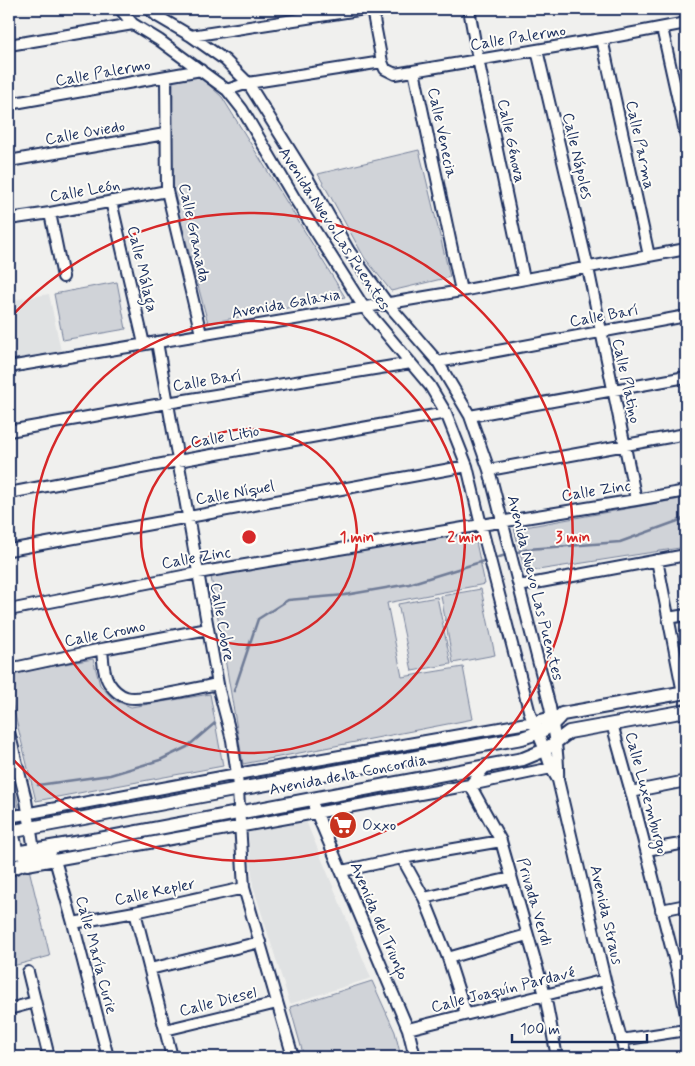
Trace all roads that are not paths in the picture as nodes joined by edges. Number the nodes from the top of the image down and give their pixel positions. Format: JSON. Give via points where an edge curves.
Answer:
{"nodes":[{"id":1,"x":120,"y":9,"type":"edge"},
{"id":2,"x":149,"y":9,"type":"edge"},
{"id":3,"x":365,"y":9,"type":"edge"},
{"id":4,"x":374,"y":9,"type":"edge"},
{"id":5,"x":393,"y":9,"type":"edge"},
{"id":6,"x":469,"y":9,"type":"edge"},
{"id":7,"x":686,"y":23,"type":"edge"},
{"id":8,"x":133,"y":24,"type":"junction"},
{"id":9,"x":662,"y":28,"type":"junction"},
{"id":10,"x":191,"y":36,"type":"junction"},
{"id":11,"x":602,"y":39,"type":"junction"},
{"id":12,"x":9,"y":45,"type":"edge"},
{"id":13,"x":537,"y":50,"type":"junction"},
{"id":14,"x":478,"y":59,"type":"junction"},
{"id":15,"x":382,"y":62,"type":"junction"},
{"id":16,"x":201,"y":70,"type":"junction"},
{"id":17,"x":414,"y":71,"type":"junction"},
{"id":18,"x":166,"y":77,"type":"junction"},
{"id":19,"x":248,"y":83,"type":"junction"},
{"id":20,"x":227,"y":90,"type":"junction"},
{"id":21,"x":9,"y":104,"type":"edge"},
{"id":22,"x":165,"y":134,"type":"junction"},
{"id":23,"x":686,"y":136,"type":"edge"},
{"id":24,"x":9,"y":161,"type":"edge"},
{"id":25,"x":167,"y":191,"type":"junction"},
{"id":26,"x":110,"y":202,"type":"junction"},
{"id":27,"x":50,"y":213,"type":"junction"},
{"id":28,"x":9,"y":219,"type":"edge"},
{"id":29,"x":686,"y":249,"type":"edge"},
{"id":30,"x":649,"y":256,"type":"junction"},
{"id":31,"x":588,"y":268,"type":"junction"},
{"id":32,"x":63,"y":277,"type":"dead end"},
{"id":33,"x":524,"y":280,"type":"junction"},
{"id":34,"x":461,"y":290,"type":"junction"},
{"id":35,"x":387,"y":303,"type":"junction"},
{"id":36,"x":363,"y":306,"type":"junction"},
{"id":37,"x":686,"y":316,"type":"edge"},
{"id":38,"x":601,"y":332,"type":"junction"},
{"id":39,"x":202,"y":334,"type":"junction"},
{"id":40,"x":156,"y":342,"type":"junction"},
{"id":41,"x":144,"y":344,"type":"junction"},
{"id":42,"x":411,"y":362,"type":"junction"},
{"id":43,"x":438,"y":362,"type":"junction"},
{"id":44,"x":9,"y":367,"type":"edge"},
{"id":45,"x":686,"y":377,"type":"edge"},
{"id":46,"x":612,"y":389,"type":"junction"},
{"id":47,"x":167,"y":403,"type":"junction"},
{"id":48,"x":446,"y":413,"type":"junction"},
{"id":49,"x":470,"y":416,"type":"junction"},
{"id":50,"x":9,"y":432,"type":"edge"},
{"id":51,"x":686,"y":434,"type":"edge"},
{"id":52,"x":624,"y":446,"type":"junction"},
{"id":53,"x":178,"y":461,"type":"junction"},
{"id":54,"x":467,"y":466,"type":"junction"},
{"id":55,"x":489,"y":470,"type":"junction"},
{"id":56,"x":686,"y":491,"type":"edge"},
{"id":57,"x":9,"y":493,"type":"edge"},
{"id":58,"x":636,"y":500,"type":"junction"},
{"id":59,"x":188,"y":517,"type":"junction"},
{"id":60,"x":502,"y":521,"type":"junction"},
{"id":61,"x":480,"y":525,"type":"junction"},
{"id":62,"x":9,"y":550,"type":"edge"},
{"id":63,"x":686,"y":555,"type":"edge"},
{"id":64,"x":658,"y":560,"type":"junction"},
{"id":65,"x":198,"y":573,"type":"junction"},
{"id":66,"x":519,"y":586,"type":"junction"},
{"id":67,"x":9,"y":610,"type":"edge"},
{"id":68,"x":686,"y":615,"type":"edge"},
{"id":69,"x":668,"y":618,"type":"junction"},
{"id":70,"x":208,"y":629,"type":"junction"},
{"id":71,"x":102,"y":649,"type":"junction"},
{"id":72,"x":9,"y":669,"type":"edge"},
{"id":73,"x":218,"y":684,"type":"junction"},
{"id":74,"x":684,"y":692,"type":"edge"},
{"id":75,"x":686,"y":711,"type":"edge"},
{"id":76,"x":556,"y":719,"type":"junction"},
{"id":77,"x":612,"y":724,"type":"junction"},
{"id":78,"x":535,"y":728,"type":"junction"},
{"id":79,"x":9,"y":732,"type":"edge"},
{"id":80,"x":556,"y":741,"type":"junction"},
{"id":81,"x":545,"y":750,"type":"junction"},
{"id":82,"x":486,"y":766,"type":"junction"},
{"id":83,"x":555,"y":768,"type":"junction"},
{"id":84,"x":237,"y":774,"type":"junction"},
{"id":85,"x":686,"y":781,"type":"edge"},
{"id":86,"x":470,"y":785,"type":"junction"},
{"id":87,"x":239,"y":789,"type":"junction"},
{"id":88,"x":631,"y":792,"type":"junction"},
{"id":89,"x":312,"y":799,"type":"junction"},
{"id":90,"x":240,"y":812,"type":"junction"},
{"id":91,"x":316,"y":812,"type":"junction"},
{"id":92,"x":28,"y":813,"type":"junction"},
{"id":93,"x":9,"y":816,"type":"edge"},
{"id":94,"x":241,"y":826,"type":"junction"},
{"id":95,"x":31,"y":828,"type":"junction"},
{"id":96,"x":11,"y":832,"type":"edge"},
{"id":97,"x":501,"y":841,"type":"junction"},
{"id":98,"x":72,"y":843,"type":"junction"},
{"id":99,"x":686,"y":843,"type":"edge"},
{"id":100,"x":34,"y":850,"type":"junction"},
{"id":101,"x":646,"y":850,"type":"junction"},
{"id":102,"x":13,"y":854,"type":"edge"},
{"id":103,"x":402,"y":858,"type":"junction"},
{"id":104,"x":55,"y":860,"type":"junction"},
{"id":105,"x":11,"y":868,"type":"edge"},
{"id":106,"x":342,"y":871,"type":"junction"},
{"id":107,"x":512,"y":878,"type":"junction"},
{"id":108,"x":244,"y":888,"type":"junction"},
{"id":109,"x":424,"y":898,"type":"junction"},
{"id":110,"x":686,"y":906,"type":"edge"},
{"id":111,"x":661,"y":910,"type":"junction"},
{"id":112,"x":135,"y":912,"type":"junction"},
{"id":113,"x":73,"y":923,"type":"junction"},
{"id":114,"x":527,"y":935,"type":"junction"},
{"id":115,"x":260,"y":942,"type":"junction"},
{"id":116,"x":448,"y":958,"type":"junction"},
{"id":117,"x":150,"y":969,"type":"junction"},
{"id":118,"x":682,"y":969,"type":"edge"},
{"id":119,"x":28,"y":972,"type":"dead end"},
{"id":120,"x":605,"y":980,"type":"junction"},
{"id":121,"x":545,"y":995,"type":"junction"},
{"id":122,"x":35,"y":1002,"type":"junction"},
{"id":123,"x":277,"y":1003,"type":"junction"},
{"id":124,"x":9,"y":1009,"type":"edge"},
{"id":125,"x":466,"y":1014,"type":"junction"},
{"id":126,"x":686,"y":1015,"type":"edge"},
{"id":127,"x":408,"y":1029,"type":"junction"},
{"id":128,"x":166,"y":1030,"type":"junction"},
{"id":129,"x":686,"y":1030,"type":"edge"},
{"id":130,"x":621,"y":1040,"type":"junction"},
{"id":131,"x":49,"y":1057,"type":"edge"},
{"id":132,"x":108,"y":1057,"type":"edge"},
{"id":133,"x":172,"y":1057,"type":"edge"},
{"id":134,"x":293,"y":1057,"type":"edge"},
{"id":135,"x":415,"y":1057,"type":"edge"},
{"id":136,"x":557,"y":1057,"type":"edge"},
{"id":137,"x":626,"y":1057,"type":"edge"}],
"edges":[{"from":1,"to":8,"type":"street","name":"Avenida Nuevo Las Puentes"},
{"from":2,"to":10,"type":"street","name":"Avenida Nuevo Las Puentes"},
{"from":3,"to":10,"type":"street"},
{"from":4,"to":5,"type":"street"},
{"from":4,"to":15,"type":"street"},
{"from":6,"to":14,"type":"street","name":"Calle Génova"},
{"from":7,"to":9,"type":"street","name":"Calle Palermo"},
{"from":8,"to":12,"type":"street"},
{"from":8,"to":16,"type":"street","name":"Avenida Nuevo Las Puentes"},
{"from":9,"to":11,"type":"street","name":"Calle Palermo"},
{"from":9,"to":23,"type":"street"},
{"from":10,"to":19,"type":"street","name":"Avenida Nuevo Las Puentes","via":[[225,60]]},
{"from":11,"to":13,"type":"street","name":"Calle Palermo"},
{"from":11,"to":30,"type":"street","name":"Calle Parma"},
{"from":13,"to":14,"type":"street","name":"Calle Palermo"},
{"from":13,"to":31,"type":"street","name":"Calle Nápoles"},
{"from":14,"to":17,"type":"street","name":"Calle Palermo"},
{"from":14,"to":33,"type":"street","name":"Calle Génova"},
{"from":15,"to":17,"type":"street","name":"Calle Venecia","via":[[385,69],[395,74]]},
{"from":15,"to":19,"type":"street"},
{"from":16,"to":18,"type":"street","name":"Calle Palermo"},
{"from":16,"to":20,"type":"street","name":"Avenida Nuevo Las Puentes"},
{"from":17,"to":34,"type":"street","name":"Calle Venecia"},
{"from":18,"to":21,"type":"street","name":"Calle Palermo"},
{"from":18,"to":22,"type":"street","name":"Calle Granada"},
{"from":19,"to":20,"type":"street"},
{"from":19,"to":35,"type":"street","name":"Avenida Nuevo Las Puentes","via":[[349,251]]},
{"from":20,"to":36,"type":"street","name":"Avenida Nuevo Las Puentes","via":[[242,109]]},
{"from":22,"to":24,"type":"street","name":"Calle Oviedo"},
{"from":22,"to":25,"type":"street","name":"Calle Granada"},
{"from":25,"to":26,"type":"street","name":"Calle León"},
{"from":25,"to":39,"type":"street","name":"Calle Granada"},
{"from":26,"to":27,"type":"street","name":"Calle León"},
{"from":26,"to":41,"type":"street","name":"Calle Málaga"},
{"from":27,"to":28,"type":"street","name":"Calle León"},
{"from":27,"to":32,"type":"street"},
{"from":29,"to":30,"type":"street","name":"Avenida Galaxia"},
{"from":30,"to":31,"type":"street","name":"Avenida Galaxia"},
{"from":31,"to":33,"type":"street","name":"Avenida Galaxia"},
{"from":31,"to":38,"type":"street","name":"Calle Platino"},
{"from":33,"to":34,"type":"street","name":"Avenida Galaxia"},
{"from":34,"to":35,"type":"street","name":"Avenida Galaxia"},
{"from":35,"to":36,"type":"street","name":"Avenida Galaxia"},
{"from":35,"to":43,"type":"street","name":"Avenida Nuevo Las Puentes"},
{"from":36,"to":39,"type":"street","name":"Avenida Galaxia"},
{"from":36,"to":42,"type":"street","name":"Avenida Nuevo Las Puentes"},
{"from":37,"to":38,"type":"street","name":"Calle Barí"},
{"from":38,"to":43,"type":"street","name":"Calle Barí"},
{"from":38,"to":46,"type":"street","name":"Calle Platino"},
{"from":39,"to":40,"type":"street","name":"Avenida Galaxia"},
{"from":40,"to":41,"type":"street","name":"Avenida Galaxia"},
{"from":40,"to":47,"type":"street","name":"Calle Cobre"},
{"from":41,"to":44,"type":"street","name":"Avenida Galaxia"},
{"from":42,"to":47,"type":"street","name":"Calle Barí"},
{"from":42,"to":48,"type":"street","name":"Avenida Nuevo Las Puentes"},
{"from":43,"to":49,"type":"street","name":"Avenida Nuevo Las Puentes"},
{"from":45,"to":46,"type":"street"},
{"from":46,"to":49,"type":"street"},
{"from":46,"to":52,"type":"street","name":"Calle Platino"},
{"from":47,"to":50,"type":"street","name":"Calle Barí"},
{"from":47,"to":53,"type":"street","name":"Calle Cobre"},
{"from":48,"to":53,"type":"street","name":"Calle Litio"},
{"from":48,"to":54,"type":"street","name":"Avenida Nuevo Las Puentes"},
{"from":49,"to":55,"type":"street","name":"Avenida Nuevo Las Puentes"},
{"from":51,"to":52,"type":"street"},
{"from":52,"to":55,"type":"street"},
{"from":52,"to":58,"type":"street","name":"Calle Platino"},
{"from":53,"to":57,"type":"street","name":"Calle Litio"},
{"from":53,"to":59,"type":"street","name":"Calle Cobre"},
{"from":54,"to":59,"type":"street","name":"Calle Níquel"},
{"from":54,"to":61,"type":"street","name":"Avenida Nuevo Las Puentes"},
{"from":55,"to":60,"type":"street","name":"Avenida Nuevo Las Puentes"},
{"from":56,"to":58,"type":"street","name":"Calle Zinc"},
{"from":58,"to":60,"type":"street","name":"Calle Zinc"},
{"from":59,"to":62,"type":"street","name":"Calle Níquel"},
{"from":59,"to":65,"type":"street","name":"Calle Cobre"},
{"from":60,"to":61,"type":"street","name":"Calle Zinc"},
{"from":60,"to":66,"type":"street","name":"Avenida Nuevo Las Puentes"},
{"from":61,"to":65,"type":"street","name":"Calle Zinc"},
{"from":61,"to":78,"type":"street","name":"Avenida Nuevo Las Puentes"},
{"from":63,"to":64,"type":"street"},
{"from":64,"to":66,"type":"street"},
{"from":64,"to":69,"type":"street"},
{"from":65,"to":67,"type":"street","name":"Calle Zinc"},
{"from":65,"to":70,"type":"street","name":"Calle Cobre"},
{"from":66,"to":76,"type":"street","name":"Avenida Nuevo Las Puentes"},
{"from":68,"to":69,"type":"street"},
{"from":69,"to":74,"type":"street"},
{"from":70,"to":71,"type":"street","name":"Calle Cromo"},
{"from":70,"to":73,"type":"street","name":"Calle Cobre"},
{"from":71,"to":72,"type":"street","name":"Calle Cromo"},
{"from":71,"to":73,"type":"street","via":[[108,682],[127,698],[144,698]]},
{"from":73,"to":84,"type":"street","name":"Calle Cobre"},
{"from":74,"to":76,"type":"main road","name":"Avenida de la Concordia"},
{"from":75,"to":77,"type":"main road","name":"Avenida de la Concordia"},
{"from":76,"to":78,"type":"main road","name":"Avenida de la Concordia"},
{"from":76,"to":80,"type":"street","name":"Avenida Nuevo Las Puentes"},
{"from":77,"to":80,"type":"main road","name":"Avenida de la Concordia","via":[[569,732]]},
{"from":77,"to":88,"type":"street","name":"Calle Luxemburgo"},
{"from":78,"to":81,"type":"street","name":"Avenida Nuevo Las Puentes"},
{"from":78,"to":84,"type":"street","name":"Avenida de la Concordia"},
{"from":78,"to":87,"type":"main road","name":"Avenida de la Concordia","via":[[522,738]]},
{"from":79,"to":92,"type":"street"},
{"from":80,"to":81,"type":"main road","name":"Avenida de la Concordia"},
{"from":80,"to":83,"type":"street","name":"Avenida Straus"},
{"from":81,"to":82,"type":"main road","name":"Avenida de la Concordia"},
{"from":81,"to":83,"type":"street","name":"Avenida Straus"},
{"from":82,"to":86,"type":"street"},
{"from":82,"to":89,"type":"main road","name":"Avenida de la Concordia"},
{"from":83,"to":86,"type":"street","name":"Avenida de la Concordia"},
{"from":83,"to":120,"type":"street","name":"Avenida Straus"},
{"from":84,"to":87,"type":"street","name":"Calle Cobre"},
{"from":84,"to":92,"type":"street","name":"Avenida de la Concordia"},
{"from":85,"to":88,"type":"street"},
{"from":86,"to":91,"type":"street","name":"Avenida de la Concordia"},
{"from":86,"to":97,"type":"street","name":"Privada Verdi"},
{"from":87,"to":90,"type":"street","name":"Calle Cobre"},
{"from":87,"to":95,"type":"main road","name":"Avenida de la Concordia"},
{"from":88,"to":101,"type":"street","name":"Calle Luxemburgo"},
{"from":89,"to":90,"type":"main road","name":"Avenida de la Concordia"},
{"from":89,"to":91,"type":"street","name":"Avenida del Triunfo"},
{"from":90,"to":94,"type":"street","name":"Calle Cobre"},
{"from":90,"to":98,"type":"main road","name":"Avenida de la Concordia"},
{"from":91,"to":94,"type":"street","name":"Avenida de la Concordia"},
{"from":91,"to":106,"type":"street","name":"Avenida del Triunfo"},
{"from":92,"to":93,"type":"street","name":"Avenida de la Concordia"},
{"from":92,"to":95,"type":"street"},
{"from":93,"to":96,"type":"street"},
{"from":94,"to":104,"type":"street","name":"Avenida de la Concordia"},
{"from":94,"to":108,"type":"street","name":"Calle Cobre"},
{"from":95,"to":96,"type":"main road","name":"Avenida de la Concordia"},
{"from":95,"to":100,"type":"street"},
{"from":96,"to":102,"type":"street"},
{"from":97,"to":103,"type":"street"},
{"from":97,"to":107,"type":"street","name":"Privada Verdi"},
{"from":98,"to":100,"type":"main road","name":"Avenida de la Concordia"},
{"from":98,"to":105,"type":"main road"},
{"from":99,"to":101,"type":"street"},
{"from":100,"to":102,"type":"main road","name":"Avenida de la Concordia"},
{"from":101,"to":111,"type":"street","name":"Calle Luxemburgo"},
{"from":103,"to":106,"type":"street"},
{"from":103,"to":109,"type":"street"},
{"from":104,"to":105,"type":"street","name":"Avenida de la Concordia"},
{"from":104,"to":113,"type":"street","name":"Calle María Curie"},
{"from":106,"to":127,"type":"street","name":"Avenida del Triunfo"},
{"from":107,"to":109,"type":"street"},
{"from":107,"to":114,"type":"street","name":"Privada Verdi"},
{"from":108,"to":112,"type":"street","name":"Calle Kepler"},
{"from":108,"to":115,"type":"street","name":"Calle Cobre"},
{"from":109,"to":116,"type":"street"},
{"from":110,"to":111,"type":"street"},
{"from":111,"to":118,"type":"street","name":"Calle Luxemburgo"},
{"from":112,"to":113,"type":"street","name":"Calle Kepler"},
{"from":112,"to":117,"type":"street"},
{"from":113,"to":132,"type":"street","name":"Calle María Curie"},
{"from":114,"to":116,"type":"street"},
{"from":114,"to":121,"type":"street","name":"Privada Verdi"},
{"from":115,"to":117,"type":"street"},
{"from":115,"to":123,"type":"street","name":"Calle Cobre"},
{"from":116,"to":125,"type":"street"},
{"from":117,"to":128,"type":"street"},
{"from":118,"to":126,"type":"street","name":"Calle Luxemburgo"},
{"from":119,"to":122,"type":"street"},
{"from":120,"to":121,"type":"street","name":"Calle Joaquín Pardavé"},
{"from":120,"to":130,"type":"street","name":"Avenida Straus"},
{"from":121,"to":125,"type":"street","name":"Calle Joaquín Pardavé"},
{"from":121,"to":136,"type":"street","name":"Privada Verdi"},
{"from":122,"to":124,"type":"street"},
{"from":122,"to":131,"type":"street"},
{"from":123,"to":128,"type":"street","name":"Calle Diesel"},
{"from":123,"to":134,"type":"street"},
{"from":125,"to":127,"type":"street","name":"Calle Joaquín Pardavé"},
{"from":127,"to":135,"type":"street","name":"Avenida del Triunfo"},
{"from":128,"to":133,"type":"street"},
{"from":129,"to":130,"type":"street"},
{"from":130,"to":137,"type":"street","name":"Avenida Straus"}]}
